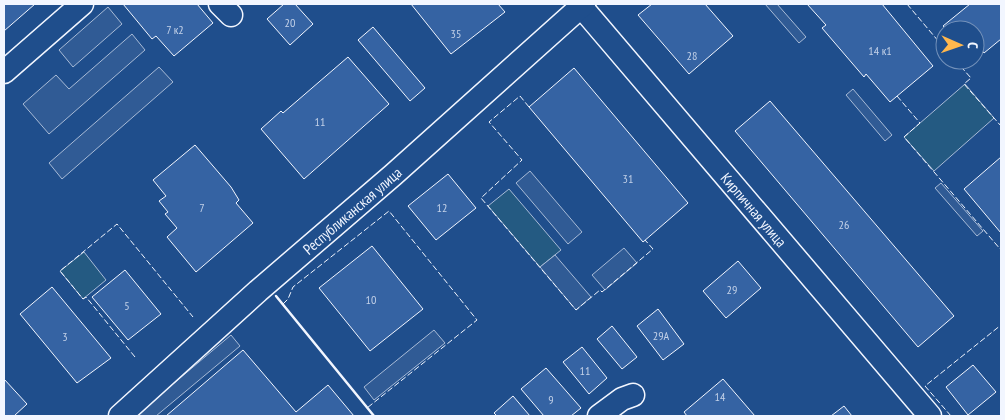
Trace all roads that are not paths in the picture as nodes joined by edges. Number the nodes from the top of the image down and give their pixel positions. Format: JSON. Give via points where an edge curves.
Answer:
{"nodes":[{"id":1,"x":82,"y":4,"type":"edge"},
{"id":2,"x":581,"y":5,"type":"edge"},
{"id":3,"x":4,"y":72,"type":"edge"},
{"id":4,"x":633,"y":395,"type":"dead end"},
{"id":5,"x":120,"y":416,"type":"edge"},
{"id":6,"x":599,"y":416,"type":"edge"},
{"id":7,"x":930,"y":416,"type":"edge"}],
"edges":[{"from":1,"to":3,"type":"street"},
{"from":2,"to":5,"type":"street","name":"Республиканская улица"},
{"from":2,"to":7,"type":"street","name":"Кирпичная улица"},
{"from":4,"to":6,"type":"street"}]}
